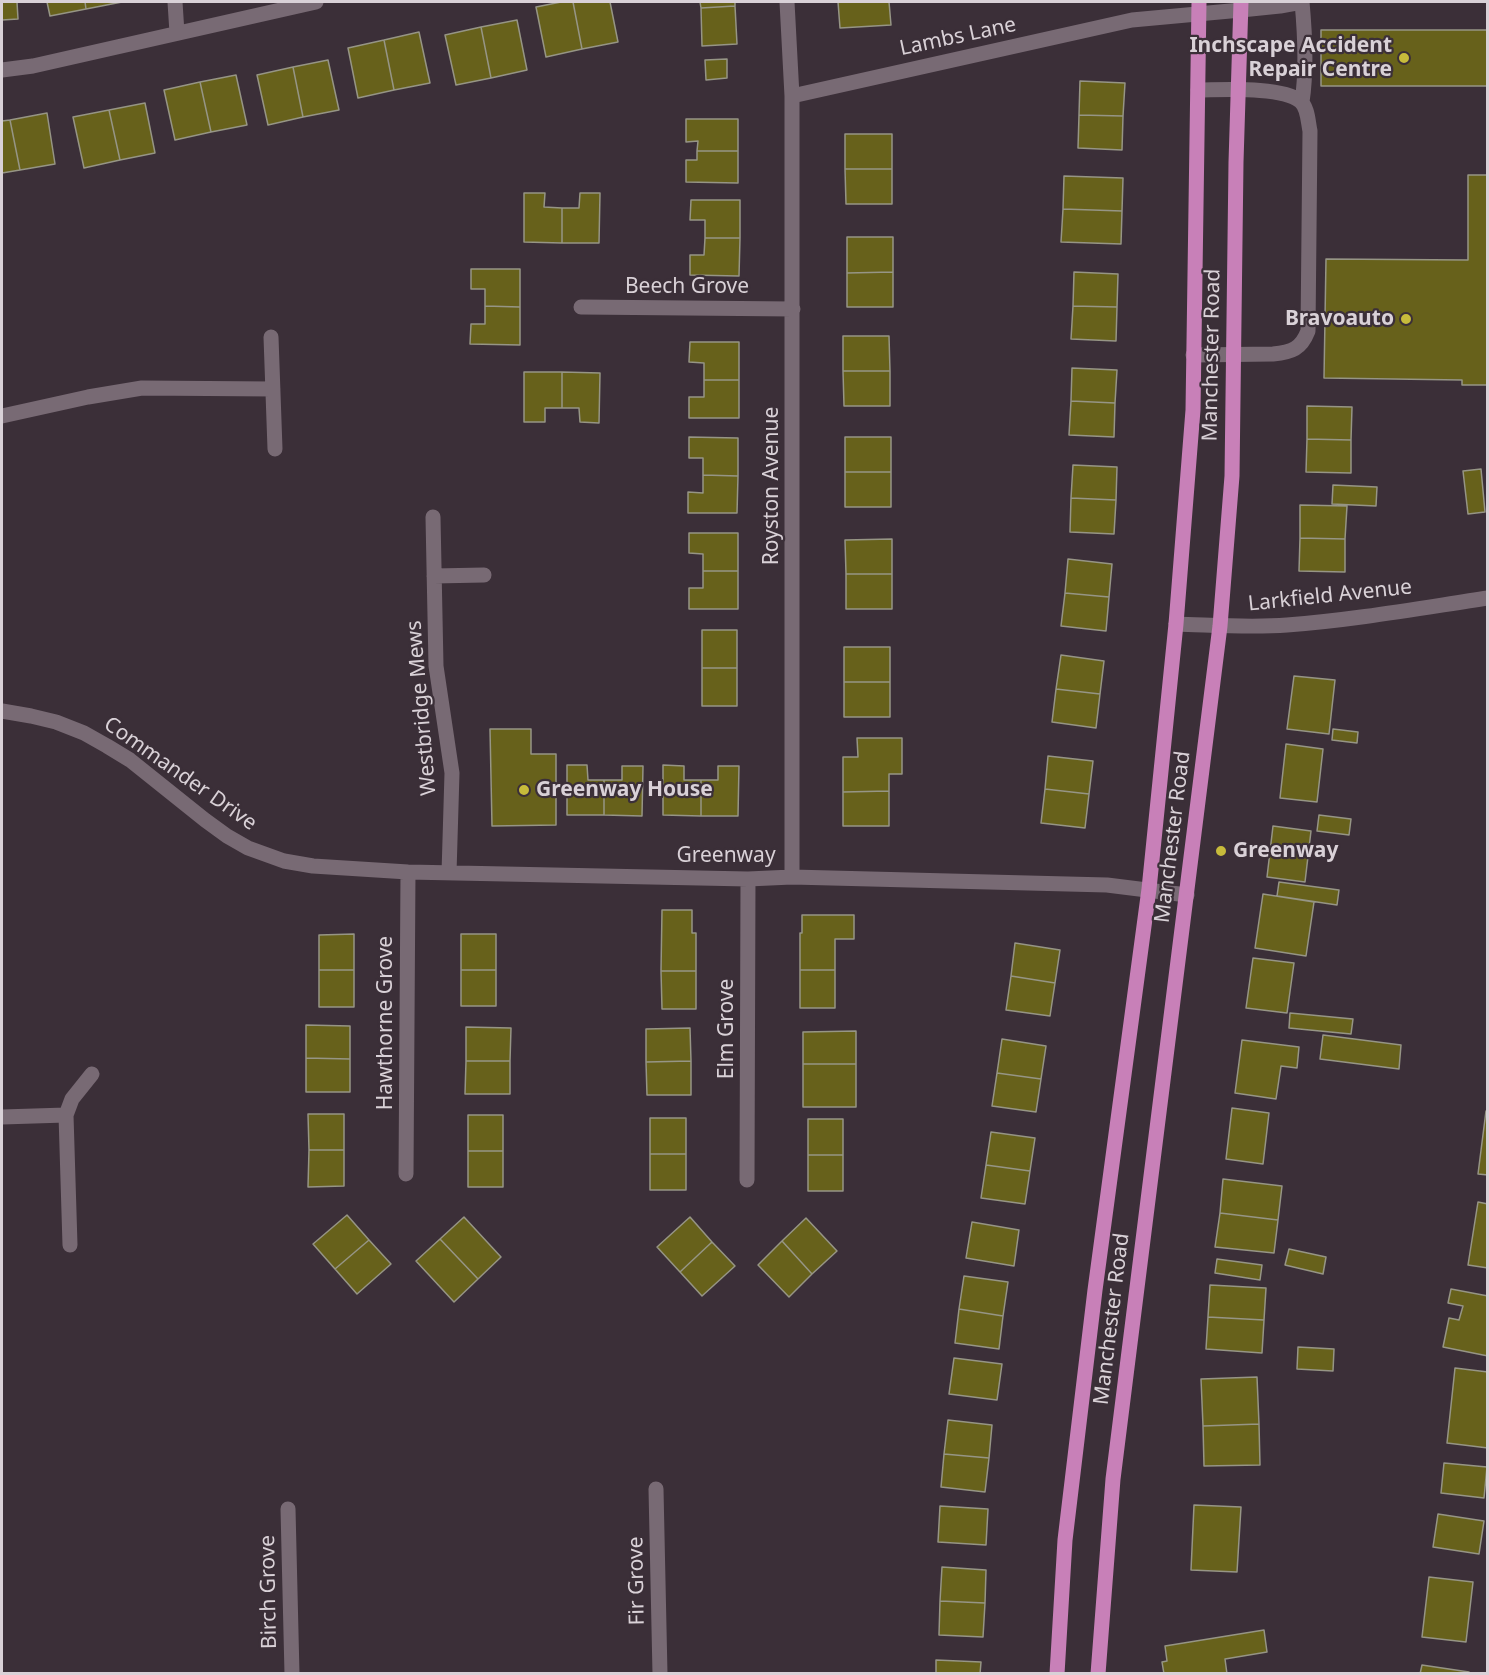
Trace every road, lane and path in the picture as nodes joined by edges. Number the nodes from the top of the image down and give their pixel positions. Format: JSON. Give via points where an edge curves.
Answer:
{"nodes":[{"id":1,"x":175,"y":2,"type":"edge"},
{"id":2,"x":316,"y":2,"type":"edge"},
{"id":3,"x":787,"y":2,"type":"edge"},
{"id":4,"x":1302,"y":2,"type":"edge"},
{"id":5,"x":1241,"y":6,"type":"edge"},
{"id":6,"x":1199,"y":8,"type":"edge"},
{"id":7,"x":177,"y":33,"type":"junction"},
{"id":8,"x":2,"y":70,"type":"edge"},
{"id":9,"x":1198,"y":90,"type":"junction"},
{"id":10,"x":1238,"y":90,"type":"junction"},
{"id":11,"x":792,"y":96,"type":"junction"},
{"id":12,"x":1302,"y":102,"type":"junction"},
{"id":13,"x":581,"y":307,"type":"dead end"},
{"id":14,"x":793,"y":309,"type":"junction"},
{"id":15,"x":271,"y":337,"type":"dead end"},
{"id":16,"x":1194,"y":355,"type":"junction"},
{"id":17,"x":1234,"y":355,"type":"junction"},
{"id":18,"x":273,"y":388,"type":"junction"},
{"id":19,"x":2,"y":416,"type":"edge"},
{"id":20,"x":274,"y":449,"type":"dead end"},
{"id":21,"x":433,"y":517,"type":"dead end"},
{"id":22,"x":484,"y":575,"type":"dead end"},
{"id":23,"x":434,"y":576,"type":"junction"},
{"id":24,"x":1488,"y":598,"type":"edge"},
{"id":25,"x":1176,"y":624,"type":"junction"},
{"id":26,"x":1220,"y":626,"type":"junction"},
{"id":27,"x":2,"y":711,"type":"edge"},
{"id":28,"x":408,"y":872,"type":"junction"},
{"id":29,"x":449,"y":873,"type":"junction"},
{"id":30,"x":792,"y":877,"type":"junction"},
{"id":31,"x":748,"y":879,"type":"junction"},
{"id":32,"x":1149,"y":889,"type":"junction"},
{"id":33,"x":1187,"y":895,"type":"junction"},
{"id":34,"x":92,"y":1074,"type":"dead end"},
{"id":35,"x":66,"y":1115,"type":"junction"},
{"id":36,"x":2,"y":1117,"type":"edge"},
{"id":37,"x":406,"y":1174,"type":"dead end"},
{"id":38,"x":747,"y":1180,"type":"dead end"},
{"id":39,"x":70,"y":1245,"type":"dead end"},
{"id":40,"x":657,"y":1489,"type":"dead end"},
{"id":41,"x":288,"y":1509,"type":"dead end"},
{"id":42,"x":292,"y":1674,"type":"edge"},
{"id":43,"x":660,"y":1674,"type":"edge"},
{"id":44,"x":1057,"y":1674,"type":"edge"},
{"id":45,"x":1098,"y":1674,"type":"edge"}],
"edges":[{"from":1,"to":7,"type":"street"},
{"from":2,"to":7,"type":"street"},
{"from":3,"to":11,"type":"street","name":"Royston Avenue"},
{"from":4,"to":5,"type":"street","name":"Lambs Lane"},
{"from":4,"to":12,"type":"street"},
{"from":5,"to":6,"type":"street","name":"Lambs Lane"},
{"from":5,"to":10,"type":"main road","name":"Manchester Road"},
{"from":6,"to":9,"type":"main road","name":"Manchester Road"},
{"from":6,"to":11,"type":"street","name":"Lambs Lane"},
{"from":7,"to":8,"type":"street"},
{"from":9,"to":10,"type":"street"},
{"from":9,"to":16,"type":"main road","name":"Manchester Road"},
{"from":10,"to":12,"type":"street","via":[[1277,92]]},
{"from":10,"to":17,"type":"main road","name":"Manchester Road"},
{"from":11,"to":14,"type":"street","name":"Royston Avenue"},
{"from":12,"to":17,"type":"street","via":[[1310,131],[1308,331],[1304,341],[1286,352]]},
{"from":13,"to":14,"type":"street","name":"Beech Grove"},
{"from":14,"to":30,"type":"street","name":"Royston Avenue"},
{"from":15,"to":18,"type":"street"},
{"from":16,"to":17,"type":"street"},
{"from":16,"to":25,"type":"main road","name":"Manchester Road"},
{"from":17,"to":26,"type":"main road","name":"Manchester Road","via":[[1232,476]]},
{"from":18,"to":19,"type":"street","via":[[142,388]]},
{"from":18,"to":20,"type":"street"},
{"from":21,"to":23,"type":"street","name":"Westbridge Mews"},
{"from":22,"to":23,"type":"street"},
{"from":23,"to":29,"type":"street","name":"Westbridge Mews","via":[[436,666],[452,773]]},
{"from":24,"to":26,"type":"street","name":"Larkfield Avenue","via":[[1287,625]]},
{"from":25,"to":26,"type":"street","name":"Larkfield Avenue"},
{"from":25,"to":32,"type":"main road","name":"Manchester Road"},
{"from":26,"to":33,"type":"main road","name":"Manchester Road"},
{"from":27,"to":28,"type":"street","name":"Commander Drive","via":[[56,722],[84,733],[130,760],[205,820],[248,848],[313,866]]},
{"from":28,"to":29,"type":"street","name":"Greenway"},
{"from":28,"to":37,"type":"street","name":"Hawthorne Grove"},
{"from":29,"to":31,"type":"street","name":"Greenway"},
{"from":30,"to":31,"type":"street","name":"Greenway"},
{"from":30,"to":32,"type":"street","name":"Greenway"},
{"from":31,"to":38,"type":"street","name":"Elm Grove"},
{"from":32,"to":33,"type":"street","name":"Greenway"},
{"from":32,"to":44,"type":"main road","name":"Manchester Road","via":[[1065,1540]]},
{"from":33,"to":45,"type":"main road","name":"Manchester Road","via":[[1113,1479]]},
{"from":34,"to":35,"type":"street"},
{"from":35,"to":36,"type":"street"},
{"from":35,"to":39,"type":"street"},
{"from":40,"to":43,"type":"street","name":"Fir Grove"},
{"from":41,"to":42,"type":"street","name":"Birch Grove"}]}
